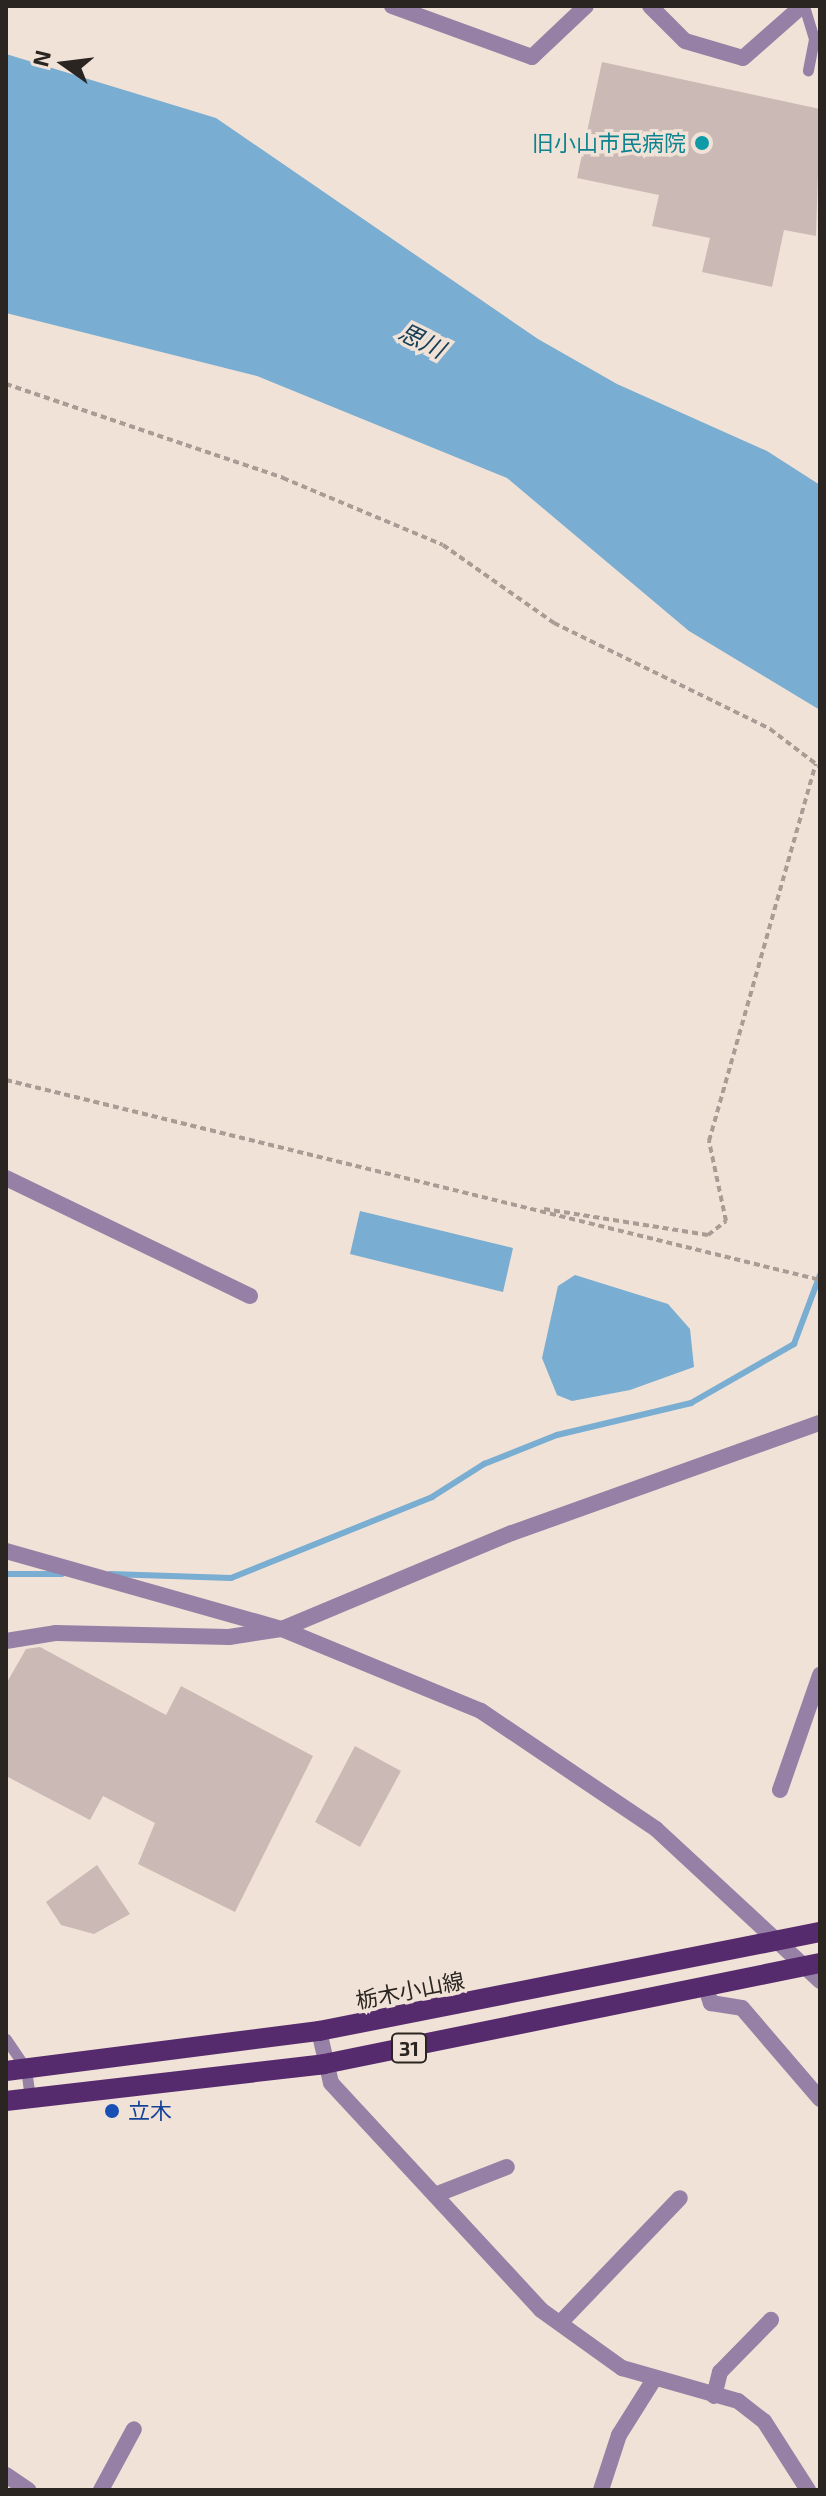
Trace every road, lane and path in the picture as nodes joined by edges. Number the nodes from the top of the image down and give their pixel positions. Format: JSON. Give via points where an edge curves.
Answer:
{"nodes":[{"id":1,"x":392,"y":6,"type":"edge"},
{"id":2,"x":586,"y":6,"type":"edge"},
{"id":3,"x":650,"y":6,"type":"edge"},
{"id":4,"x":803,"y":6,"type":"edge"},
{"id":5,"x":808,"y":70,"type":"dead end"},
{"id":6,"x":6,"y":384,"type":"edge"},
{"id":7,"x":818,"y":765,"type":"edge"},
{"id":8,"x":6,"y":1080,"type":"edge"},
{"id":9,"x":6,"y":1178,"type":"edge"},
{"id":10,"x":541,"y":1210,"type":"junction"},
{"id":11,"x":820,"y":1280,"type":"edge"},
{"id":12,"x":250,"y":1296,"type":"dead end"},
{"id":13,"x":820,"y":1423,"type":"edge"},
{"id":14,"x":6,"y":1551,"type":"edge"},
{"id":15,"x":282,"y":1629,"type":"junction"},
{"id":16,"x":6,"y":1641,"type":"edge"},
{"id":17,"x":820,"y":1675,"type":"edge"},
{"id":18,"x":780,"y":1790,"type":"dead end"},
{"id":19,"x":820,"y":1932,"type":"edge"},
{"id":20,"x":782,"y":1940,"type":"junction"},
{"id":21,"x":816,"y":1970,"type":"edge"},
{"id":22,"x":706,"y":1988,"type":"junction"},
{"id":23,"x":319,"y":2031,"type":"junction"},
{"id":24,"x":6,"y":2039,"type":"edge"},
{"id":25,"x":324,"y":2064,"type":"junction"},
{"id":26,"x":16,"y":2070,"type":"edge"},
{"id":27,"x":30,"y":2098,"type":"junction"},
{"id":28,"x":820,"y":2099,"type":"edge"},
{"id":29,"x":6,"y":2101,"type":"edge"},
{"id":30,"x":507,"y":2167,"type":"dead end"},
{"id":31,"x":435,"y":2195,"type":"junction"},
{"id":32,"x":680,"y":2198,"type":"dead end"},
{"id":33,"x":771,"y":2320,"type":"dead end"},
{"id":34,"x":560,"y":2323,"type":"junction"},
{"id":35,"x":653,"y":2381,"type":"junction"},
{"id":36,"x":714,"y":2396,"type":"junction"},
{"id":37,"x":134,"y":2429,"type":"dead end"},
{"id":38,"x":6,"y":2475,"type":"edge"},
{"id":39,"x":800,"y":2486,"type":"edge"},
{"id":40,"x":28,"y":2490,"type":"edge"},
{"id":41,"x":101,"y":2490,"type":"edge"},
{"id":42,"x":601,"y":2490,"type":"edge"}],
"edges":[{"from":1,"to":2,"type":"street","via":[[532,57]]},
{"from":3,"to":4,"type":"street","via":[[685,41],[743,58]]},
{"from":4,"to":5,"type":"lane","via":[[814,39]]},
{"from":6,"to":7,"type":"path","via":[[283,478],[443,545],[554,623],[770,729]]},
{"from":7,"to":10,"type":"path","via":[[709,1141],[726,1221],[708,1235],[558,1206]]},
{"from":8,"to":10,"type":"path"},
{"from":9,"to":12,"type":"street"},
{"from":10,"to":11,"type":"path"},
{"from":13,"to":15,"type":"street","via":[[512,1533]]},
{"from":14,"to":15,"type":"street"},
{"from":15,"to":16,"type":"street","via":[[229,1637],[56,1633]]},
{"from":15,"to":20,"type":"street","via":[[494,1719],[656,1829]]},
{"from":17,"to":18,"type":"street"},
{"from":19,"to":20,"type":"main road","name":"栃木小山線","number":"31"},
{"from":20,"to":21,"type":"street"},
{"from":20,"to":23,"type":"main road","name":"栃木小山線","number":"31"},
{"from":21,"to":22,"type":"main road","number":"31"},
{"from":22,"to":25,"type":"main road","number":"31"},
{"from":22,"to":28,"type":"street","via":[[711,2003],[742,2008]]},
{"from":23,"to":25,"type":"street"},
{"from":23,"to":26,"type":"main road","name":"栃木小山線","number":"31"},
{"from":24,"to":26,"type":"lane"},
{"from":25,"to":27,"type":"main road","number":"31"},
{"from":25,"to":31,"type":"street","via":[[331,2083]]},
{"from":26,"to":27,"type":"lane"},
{"from":27,"to":29,"type":"main road","number":"31"},
{"from":30,"to":31,"type":"street"},
{"from":31,"to":34,"type":"street"},
{"from":32,"to":34,"type":"street"},
{"from":33,"to":36,"type":"street","via":[[720,2372]]},
{"from":34,"to":35,"type":"street"},
{"from":35,"to":36,"type":"street"},
{"from":35,"to":42,"type":"street","via":[[619,2435]]},
{"from":36,"to":39,"type":"street","via":[[764,2421]]},
{"from":37,"to":41,"type":"street"},
{"from":38,"to":40,"type":"street"}]}
